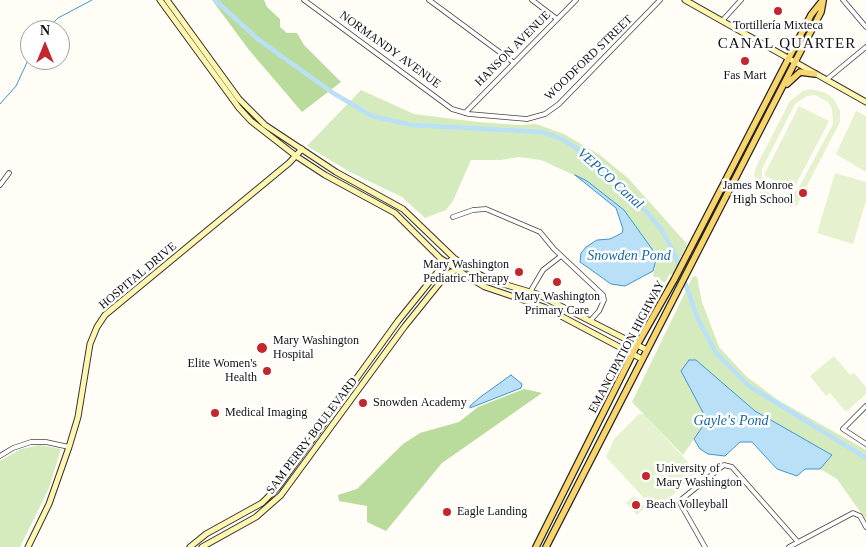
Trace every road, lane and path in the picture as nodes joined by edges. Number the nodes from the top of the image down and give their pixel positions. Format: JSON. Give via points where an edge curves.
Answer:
{"nodes":[{"id":1,"x":160,"y":0,"type":"edge"},
{"id":2,"x":167,"y":0,"type":"edge"},
{"id":3,"x":304,"y":0,"type":"edge"},
{"id":4,"x":429,"y":0,"type":"edge"},
{"id":5,"x":532,"y":0,"type":"edge"},
{"id":6,"x":576,"y":0,"type":"edge"},
{"id":7,"x":660,"y":0,"type":"edge"},
{"id":8,"x":685,"y":0,"type":"edge"},
{"id":9,"x":741,"y":0,"type":"edge"},
{"id":10,"x":823,"y":0,"type":"edge"},
{"id":11,"x":843,"y":0,"type":"edge"},
{"id":12,"x":557,"y":19,"type":"junction"},
{"id":13,"x":722,"y":21,"type":"junction"},
{"id":14,"x":866,"y":28,"type":"edge"},
{"id":15,"x":866,"y":47,"type":"edge"},
{"id":16,"x":789,"y":59,"type":"junction"},
{"id":17,"x":513,"y":62,"type":"junction"},
{"id":18,"x":795,"y":62,"type":"junction"},
{"id":19,"x":815,"y":74,"type":"junction"},
{"id":20,"x":826,"y":80,"type":"junction"},
{"id":21,"x":780,"y":91,"type":"junction"},
{"id":22,"x":866,"y":102,"type":"edge"},
{"id":23,"x":465,"y":114,"type":"junction"},
{"id":24,"x":302,"y":149,"type":"junction"},
{"id":25,"x":296,"y":156,"type":"junction"},
{"id":26,"x":8,"y":173,"type":"dead end"},
{"id":27,"x":0,"y":185,"type":"edge"},
{"id":28,"x":453,"y":217,"type":"dead end"},
{"id":29,"x":562,"y":256,"type":"junction"},
{"id":30,"x":454,"y":258,"type":"junction"},
{"id":31,"x":446,"y":264,"type":"junction"},
{"id":32,"x":456,"y":270,"type":"junction"},
{"id":33,"x":530,"y":292,"type":"junction"},
{"id":34,"x":590,"y":321,"type":"junction"},
{"id":35,"x":637,"y":345,"type":"junction"},
{"id":36,"x":647,"y":350,"type":"junction"},
{"id":37,"x":633,"y":354,"type":"junction"},
{"id":38,"x":642,"y":359,"type":"junction"},
{"id":39,"x":865,"y":407,"type":"edge"},
{"id":40,"x":866,"y":444,"type":"edge"},
{"id":41,"x":69,"y":447,"type":"junction"},
{"id":42,"x":0,"y":456,"type":"edge"},
{"id":43,"x":866,"y":527,"type":"edge"},
{"id":44,"x":798,"y":543,"type":"edge"},
{"id":45,"x":28,"y":547,"type":"edge"},
{"id":46,"x":190,"y":547,"type":"edge"},
{"id":47,"x":202,"y":547,"type":"edge"},
{"id":48,"x":536,"y":547,"type":"edge"},
{"id":49,"x":546,"y":547,"type":"edge"},
{"id":50,"x":705,"y":547,"type":"edge"},
{"id":51,"x":789,"y":547,"type":"edge"},
{"id":52,"x":805,"y":547,"type":"edge"}],
"edges":[{"from":1,"to":25,"type":"street","via":[[238,107]]},
{"from":2,"to":24,"type":"street","via":[[250,112]]},
{"from":3,"to":23,"type":"street","name":"NORMANDY AVENUE","via":[[452,108]]},
{"from":4,"to":17,"type":"street"},
{"from":5,"to":12,"type":"street"},
{"from":6,"to":12,"type":"street","name":"HANSON AVENUE"},
{"from":7,"to":23,"type":"street","name":"WOODFORD STREET","via":[[565,98],[545,114],[527,119]]},
{"from":8,"to":13,"type":"street"},
{"from":9,"to":13,"type":"street"},
{"from":10,"to":16,"type":"main road","name":"EMANCIPATION HIGHWAY","via":[[811,15]]},
{"from":10,"to":18,"type":"main road","name":"EMANCIPATION HIGHWAY"},
{"from":11,"to":14,"type":"street"},
{"from":12,"to":17,"type":"street","name":"HANSON AVENUE"},
{"from":13,"to":16,"type":"street"},
{"from":15,"to":20,"type":"street"},
{"from":16,"to":18,"type":"street"},
{"from":16,"to":35,"type":"main road","name":"EMANCIPATION HIGHWAY"},
{"from":17,"to":23,"type":"street","name":"HANSON AVENUE"},
{"from":18,"to":19,"type":"street"},
{"from":18,"to":21,"type":"main road","name":"EMANCIPATION HIGHWAY"},
{"from":19,"to":20,"type":"street"},
{"from":19,"to":21,"type":"main road","via":[[798,73]]},
{"from":20,"to":22,"type":"street"},
{"from":21,"to":36,"type":"main road","name":"EMANCIPATION HIGHWAY"},
{"from":24,"to":25,"type":"street","name":"HOSPITAL DRIVE"},
{"from":24,"to":30,"type":"street","via":[[403,209]]},
{"from":25,"to":31,"type":"street","via":[[395,213]]},
{"from":25,"to":41,"type":"street","name":"HOSPITAL DRIVE","via":[[103,318],[90,344]]},
{"from":26,"to":27,"type":"street"},
{"from":28,"to":29,"type":"street","via":[[481,209],[495,212],[536,228]]},
{"from":29,"to":33,"type":"street","via":[[538,275]]},
{"from":29,"to":34,"type":"street","via":[[603,295],[599,311]]},
{"from":30,"to":31,"type":"street","name":"SAM PERRY BOULEVARD"},
{"from":30,"to":33,"type":"street","via":[[493,281]]},
{"from":31,"to":32,"type":"street"},
{"from":31,"to":46,"type":"street","name":"SAM PERRY BOULEVARD","via":[[398,321],[278,487],[262,503],[206,534]]},
{"from":32,"to":37,"type":"street","via":[[485,287],[544,307]]},
{"from":32,"to":47,"type":"street","name":"SAM PERRY BOULEVARD","via":[[447,274],[406,326],[281,495],[256,517]]},
{"from":33,"to":34,"type":"street"},
{"from":34,"to":35,"type":"street"},
{"from":35,"to":36,"type":"street"},
{"from":35,"to":37,"type":"main road","name":"EMANCIPATION HIGHWAY"},
{"from":36,"to":38,"type":"main road","name":"EMANCIPATION HIGHWAY"},
{"from":37,"to":38,"type":"street"},
{"from":37,"to":48,"type":"main road","name":"EMANCIPATION HIGHWAY"},
{"from":38,"to":49,"type":"main road","name":"EMANCIPATION HIGHWAY"},
{"from":39,"to":40,"type":"street","via":[[843,429]]},
{"from":41,"to":42,"type":"street","via":[[31,442]]},
{"from":41,"to":45,"type":"street","name":"HOSPITAL DRIVE","via":[[49,504]]},
{"from":43,"to":44,"type":"street","via":[[860,516],[853,513]]},
{"from":44,"to":50,"type":"street","via":[[732,467],[722,466],[680,503]]},
{"from":44,"to":51,"type":"street"},
{"from":44,"to":52,"type":"street"}]}
